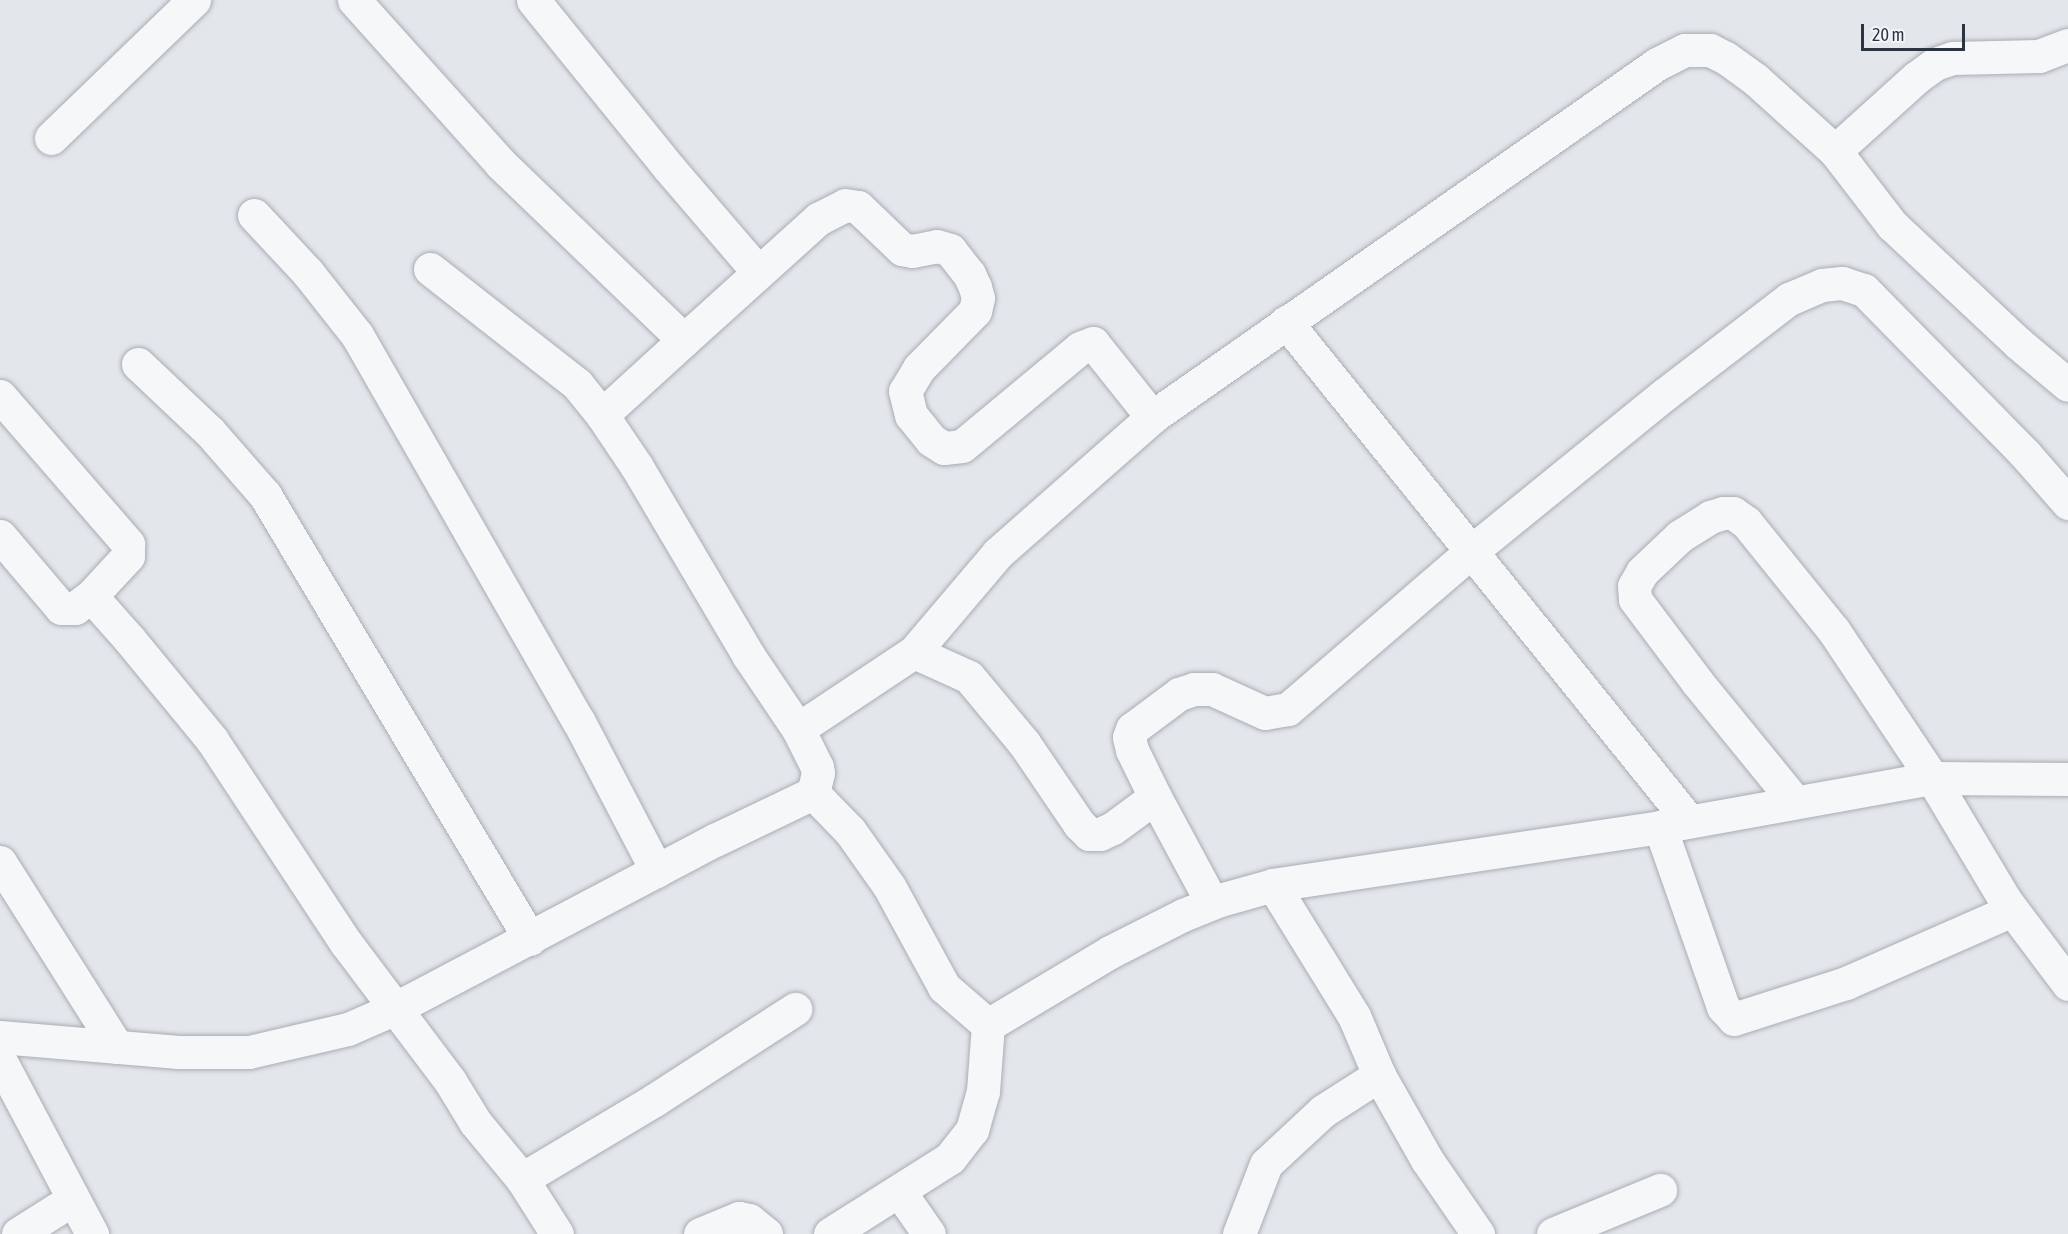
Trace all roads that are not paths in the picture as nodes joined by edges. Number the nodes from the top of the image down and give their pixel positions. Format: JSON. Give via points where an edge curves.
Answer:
{"nodes":[{"id":1,"x":194,"y":0,"type":"edge"},
{"id":2,"x":354,"y":0,"type":"edge"},
{"id":3,"x":533,"y":0,"type":"edge"},
{"id":4,"x":2068,"y":45,"type":"edge"},
{"id":5,"x":51,"y":138,"type":"dead end"},
{"id":6,"x":1835,"y":151,"type":"junction"},
{"id":7,"x":254,"y":215,"type":"dead end"},
{"id":8,"x":430,"y":269,"type":"dead end"},
{"id":9,"x":758,"y":272,"type":"junction"},
{"id":10,"x":1286,"y":322,"type":"junction"},
{"id":11,"x":684,"y":340,"type":"junction"},
{"id":12,"x":138,"y":364,"type":"dead end"},
{"id":13,"x":2068,"y":385,"type":"edge"},
{"id":14,"x":0,"y":396,"type":"edge"},
{"id":15,"x":602,"y":415,"type":"junction"},
{"id":16,"x":1152,"y":417,"type":"junction"},
{"id":17,"x":2068,"y":503,"type":"edge"},
{"id":18,"x":0,"y":536,"type":"edge"},
{"id":19,"x":1473,"y":550,"type":"junction"},
{"id":20,"x":91,"y":596,"type":"junction"},
{"id":21,"x":914,"y":652,"type":"junction"},
{"id":22,"x":798,"y":729,"type":"junction"},
{"id":23,"x":1932,"y":778,"type":"junction"},
{"id":24,"x":2068,"y":779,"type":"edge"},
{"id":25,"x":813,"y":793,"type":"junction"},
{"id":26,"x":1155,"y":797,"type":"junction"},
{"id":27,"x":1795,"y":802,"type":"junction"},
{"id":28,"x":1675,"y":824,"type":"junction"},
{"id":29,"x":0,"y":862,"type":"edge"},
{"id":30,"x":657,"y":871,"type":"junction"},
{"id":31,"x":1273,"y":885,"type":"junction"},
{"id":32,"x":1212,"y":903,"type":"junction"},
{"id":33,"x":2012,"y":910,"type":"junction"},
{"id":34,"x":530,"y":939,"type":"junction"},
{"id":35,"x":2068,"y":984,"type":"edge"},
{"id":36,"x":396,"y":1008,"type":"junction"},
{"id":37,"x":795,"y":1009,"type":"dead end"},
{"id":38,"x":988,"y":1025,"type":"junction"},
{"id":39,"x":0,"y":1037,"type":"edge"},
{"id":40,"x":117,"y":1047,"type":"junction"},
{"id":41,"x":0,"y":1060,"type":"edge"},
{"id":42,"x":1379,"y":1075,"type":"junction"},
{"id":43,"x":522,"y":1179,"type":"junction"},
{"id":44,"x":1660,"y":1190,"type":"dead end"},
{"id":45,"x":899,"y":1191,"type":"junction"},
{"id":46,"x":73,"y":1199,"type":"junction"},
{"id":47,"x":18,"y":1234,"type":"edge"},
{"id":48,"x":92,"y":1234,"type":"edge"},
{"id":49,"x":557,"y":1234,"type":"edge"},
{"id":50,"x":700,"y":1234,"type":"edge"},
{"id":51,"x":766,"y":1234,"type":"edge"},
{"id":52,"x":830,"y":1234,"type":"edge"},
{"id":53,"x":929,"y":1234,"type":"edge"},
{"id":54,"x":1239,"y":1234,"type":"edge"},
{"id":55,"x":1478,"y":1234,"type":"edge"},
{"id":56,"x":1553,"y":1234,"type":"edge"}],
"edges":[{"from":1,"to":5,"type":"street"},
{"from":2,"to":11,"type":"street","via":[[500,163]]},
{"from":3,"to":9,"type":"street"},
{"from":4,"to":6,"type":"street","via":[[2039,56],[1952,58],[1935,64]]},
{"from":6,"to":10,"type":"street","via":[[1726,58],[1710,50],[1685,50],[1658,64]]},
{"from":6,"to":13,"type":"street","via":[[1892,225]]},
{"from":7,"to":30,"type":"street","via":[[308,273],[357,335],[579,722]]},
{"from":8,"to":15,"type":"street","via":[[578,384]]},
{"from":9,"to":11,"type":"street"},
{"from":9,"to":16,"type":"street","via":[[818,219],[845,205],[858,207],[902,249],[937,246],[950,250],[975,286],[975,311],[919,368],[905,391],[911,416],[931,440],[944,448],[954,449],[974,438],[1080,348],[1093,343]]},
{"from":10,"to":16,"type":"street"},
{"from":10,"to":19,"type":"street"},
{"from":11,"to":15,"type":"street"},
{"from":12,"to":34,"type":"street","via":[[210,432],[265,495]]},
{"from":14,"to":20,"type":"street","via":[[128,544],[128,556]]},
{"from":15,"to":22,"type":"street","via":[[748,655]]},
{"from":16,"to":21,"type":"street","via":[[998,553]]},
{"from":17,"to":19,"type":"street","via":[[1864,290],[1842,283],[1822,285],[1789,299]]},
{"from":18,"to":20,"type":"street","via":[[61,608],[75,608]]},
{"from":19,"to":26,"type":"street","via":[[1288,709],[1265,713],[1212,689],[1194,688],[1179,694],[1132,729],[1132,750]]},
{"from":19,"to":28,"type":"street"},
{"from":20,"to":36,"type":"street","via":[[212,740],[346,943]]},
{"from":21,"to":22,"type":"street"},
{"from":21,"to":26,"type":"street","via":[[969,677],[1024,743],[1078,824],[1089,834],[1113,828]]},
{"from":22,"to":25,"type":"street","via":[[817,767]]},
{"from":23,"to":24,"type":"street"},
{"from":23,"to":27,"type":"street"},
{"from":23,"to":27,"type":"street","via":[[1834,631],[1746,522],[1733,513],[1723,513],[1680,536],[1642,572],[1634,586],[1635,599]]},
{"from":23,"to":33,"type":"street"},
{"from":25,"to":30,"type":"street"},
{"from":25,"to":38,"type":"street","via":[[850,831],[889,886],[944,987]]},
{"from":26,"to":32,"type":"street"},
{"from":27,"to":28,"type":"street"},
{"from":28,"to":31,"type":"street"},
{"from":28,"to":33,"type":"street","via":[[1723,1007],[1734,1019],[1846,983]]},
{"from":29,"to":40,"type":"street"},
{"from":30,"to":34,"type":"street"},
{"from":31,"to":32,"type":"street"},
{"from":31,"to":42,"type":"street","via":[[1354,1016]]},
{"from":32,"to":38,"type":"street","via":[[1110,952]]},
{"from":33,"to":35,"type":"street"},
{"from":34,"to":36,"type":"street"},
{"from":36,"to":40,"type":"street","via":[[348,1029],[249,1053]]},
{"from":36,"to":43,"type":"street","via":[[475,1122]]},
{"from":37,"to":43,"type":"street"},
{"from":38,"to":45,"type":"street","via":[[983,1091],[972,1130],[950,1158]]},
{"from":39,"to":40,"type":"street"},
{"from":41,"to":46,"type":"street"},
{"from":42,"to":54,"type":"street","via":[[1323,1111],[1266,1164]]},
{"from":42,"to":55,"type":"street","via":[[1427,1160]]},
{"from":43,"to":49,"type":"street"},
{"from":44,"to":56,"type":"street"},
{"from":45,"to":52,"type":"street"},
{"from":45,"to":53,"type":"street"},
{"from":46,"to":47,"type":"street"},
{"from":46,"to":48,"type":"street"},
{"from":50,"to":51,"type":"street","via":[[739,1218],[749,1220]]}]}
